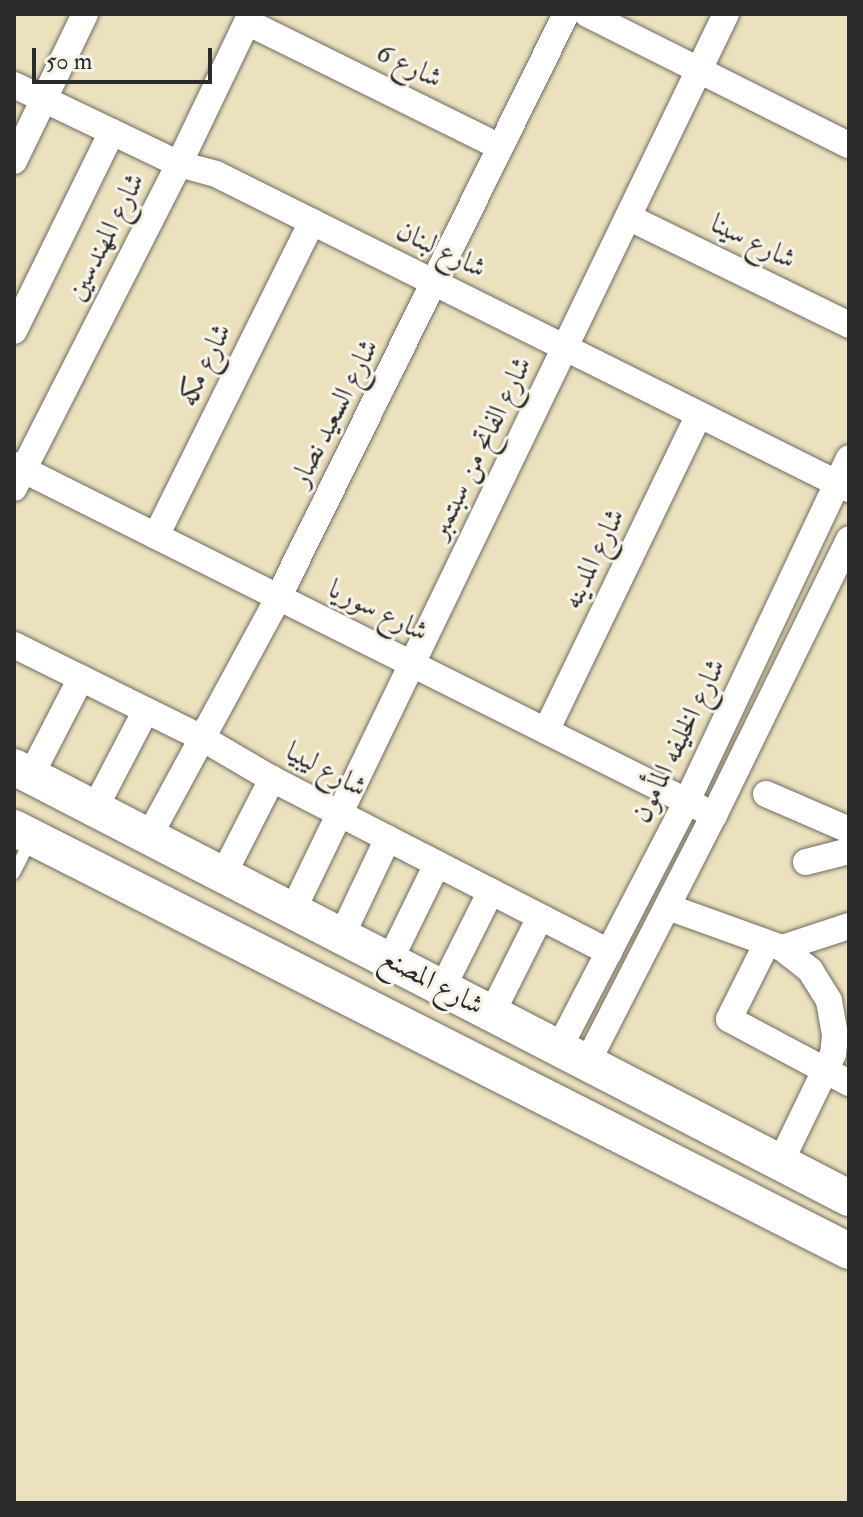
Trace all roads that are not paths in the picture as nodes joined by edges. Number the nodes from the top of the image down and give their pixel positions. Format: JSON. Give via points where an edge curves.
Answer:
{"nodes":[{"id":1,"x":566,"y":14,"type":"edge"},
{"id":2,"x":587,"y":14,"type":"edge"},
{"id":3,"x":726,"y":14,"type":"edge"},
{"id":4,"x":80,"y":15,"type":"edge"},
{"id":5,"x":249,"y":18,"type":"edge"},
{"id":6,"x":699,"y":70,"type":"junction"},
{"id":7,"x":14,"y":85,"type":"edge"},
{"id":8,"x":44,"y":99,"type":"junction"},
{"id":9,"x":112,"y":132,"type":"junction"},
{"id":10,"x":849,"y":145,"type":"edge"},
{"id":11,"x":500,"y":147,"type":"junction"},
{"id":12,"x":14,"y":161,"type":"edge"},
{"id":13,"x":179,"y":164,"type":"junction"},
{"id":14,"x":628,"y":217,"type":"junction"},
{"id":15,"x":312,"y":222,"type":"junction"},
{"id":16,"x":436,"y":283,"type":"junction"},
{"id":17,"x":849,"y":325,"type":"edge"},
{"id":18,"x":14,"y":331,"type":"edge"},
{"id":19,"x":565,"y":348,"type":"junction"},
{"id":20,"x":699,"y":415,"type":"junction"},
{"id":21,"x":849,"y":458,"type":"edge"},
{"id":22,"x":17,"y":474,"type":"edge"},
{"id":23,"x":843,"y":486,"type":"edge"},
{"id":24,"x":156,"y":536,"type":"junction"},
{"id":25,"x":849,"y":539,"type":"edge"},
{"id":26,"x":278,"y":598,"type":"junction"},
{"id":27,"x":14,"y":646,"type":"edge"},
{"id":28,"x":412,"y":664,"type":"junction"},
{"id":29,"x":81,"y":678,"type":"junction"},
{"id":30,"x":146,"y":710,"type":"junction"},
{"id":31,"x":546,"y":731,"type":"junction"},
{"id":32,"x":202,"y":738,"type":"junction"},
{"id":33,"x":22,"y":771,"type":"edge"},
{"id":34,"x":272,"y":779,"type":"junction"},
{"id":35,"x":766,"y":794,"type":"dead end"},
{"id":36,"x":687,"y":801,"type":"junction"},
{"id":37,"x":95,"y":808,"type":"junction"},
{"id":38,"x":340,"y":814,"type":"junction"},
{"id":39,"x":714,"y":815,"type":"junction"},
{"id":40,"x":849,"y":830,"type":"edge"},
{"id":41,"x":141,"y":831,"type":"junction"},
{"id":42,"x":24,"y":832,"type":"edge"},
{"id":43,"x":388,"y":838,"type":"junction"},
{"id":44,"x":849,"y":851,"type":"edge"},
{"id":45,"x":806,"y":862,"type":"dead end"},
{"id":46,"x":437,"y":864,"type":"junction"},
{"id":47,"x":14,"y":873,"type":"edge"},
{"id":48,"x":224,"y":873,"type":"junction"},
{"id":49,"x":107,"y":875,"type":"junction"},
{"id":50,"x":491,"y":891,"type":"junction"},
{"id":51,"x":668,"y":907,"type":"junction"},
{"id":52,"x":293,"y":910,"type":"junction"},
{"id":53,"x":540,"y":917,"type":"junction"},
{"id":54,"x":849,"y":926,"type":"edge"},
{"id":55,"x":342,"y":935,"type":"junction"},
{"id":56,"x":774,"y":946,"type":"junction"},
{"id":57,"x":609,"y":952,"type":"junction"},
{"id":58,"x":390,"y":960,"type":"junction"},
{"id":59,"x":443,"y":987,"type":"junction"},
{"id":60,"x":492,"y":1013,"type":"junction"},
{"id":61,"x":573,"y":1055,"type":"junction"},
{"id":62,"x":838,"y":1077,"type":"edge"},
{"id":63,"x":780,"y":1163,"type":"junction"},
{"id":64,"x":849,"y":1198,"type":"edge"},
{"id":65,"x":849,"y":1251,"type":"edge"}],
"edges":[{"from":1,"to":11,"type":"street","name":"شارع السعيد نصار"},
{"from":2,"to":6,"type":"street"},
{"from":3,"to":6,"type":"street","name":"شارع الفاتح من سبتمبر"},
{"from":4,"to":8,"type":"street"},
{"from":5,"to":11,"type":"street","name":"شارع 6"},
{"from":5,"to":13,"type":"street","name":"شارع المهندسين"},
{"from":6,"to":10,"type":"street"},
{"from":6,"to":14,"type":"street","name":"شارع الفاتح من سبتمبر"},
{"from":7,"to":8,"type":"street","name":"شارع لبنان"},
{"from":8,"to":9,"type":"street","name":"شارع لبنان"},
{"from":8,"to":12,"type":"street"},
{"from":9,"to":13,"type":"street","name":"شارع لبنان"},
{"from":9,"to":18,"type":"street"},
{"from":11,"to":16,"type":"street","name":"شارع السعيد نصار"},
{"from":13,"to":15,"type":"street","name":"شارع لبنان","via":[[201,168]]},
{"from":13,"to":22,"type":"street","name":"شارع المهندسين"},
{"from":14,"to":17,"type":"street","name":"شارع سينا"},
{"from":14,"to":19,"type":"street","name":"شارع الفاتح من سبتمبر"},
{"from":15,"to":16,"type":"street","name":"شارع لبنان"},
{"from":15,"to":24,"type":"street","name":"شارع مكه"},
{"from":16,"to":19,"type":"street","name":"شارع لبنان"},
{"from":16,"to":26,"type":"street","name":"شارع السعيد نصار"},
{"from":19,"to":20,"type":"street","name":"شارع لبنان"},
{"from":19,"to":28,"type":"street","name":"شارع الفاتح من سبتمبر"},
{"from":20,"to":23,"type":"street","name":"شارع لبنان"},
{"from":20,"to":31,"type":"street","name":"شارع المدينه"},
{"from":21,"to":23,"type":"street","name":"شارع الخليفه المأمون"},
{"from":22,"to":24,"type":"street","name":"شارع سوريا"},
{"from":23,"to":36,"type":"street","name":"شارع الخليفه المأمون"},
{"from":24,"to":26,"type":"street","name":"شارع سوريا"},
{"from":25,"to":39,"type":"street"},
{"from":26,"to":28,"type":"street","name":"شارع سوريا"},
{"from":26,"to":32,"type":"street","name":"شارع السعيد نصار"},
{"from":27,"to":29,"type":"street","name":"شارع ليبيا"},
{"from":28,"to":31,"type":"street","name":"شارع سوريا"},
{"from":28,"to":38,"type":"street","name":"شارع الفاتح من سبتمبر"},
{"from":29,"to":30,"type":"street","name":"شارع ليبيا"},
{"from":29,"to":33,"type":"street"},
{"from":30,"to":32,"type":"street","name":"شارع ليبيا"},
{"from":30,"to":37,"type":"street"},
{"from":31,"to":36,"type":"street","name":"شارع سوريا"},
{"from":32,"to":34,"type":"street","name":"شارع ليبيا"},
{"from":32,"to":41,"type":"street","name":"شارع السعيد نصار"},
{"from":33,"to":37,"type":"main road","name":"شارع المصنع"},
{"from":34,"to":38,"type":"street","name":"شارع ليبيا"},
{"from":34,"to":48,"type":"street"},
{"from":35,"to":40,"type":"street"},
{"from":36,"to":39,"type":"street","name":"شارع سوريا"},
{"from":36,"to":57,"type":"street","name":"شارع الخليفه المأمون"},
{"from":37,"to":41,"type":"main road","name":"شارع المصنع"},
{"from":38,"to":43,"type":"street","name":"شارع ليبيا"},
{"from":38,"to":52,"type":"street","name":"شارع الفاتح من سبتمبر"},
{"from":39,"to":51,"type":"street"},
{"from":41,"to":48,"type":"main road","name":"شارع المصنع"},
{"from":41,"to":49,"type":"main road"},
{"from":42,"to":47,"type":"lane"},
{"from":42,"to":49,"type":"main road","name":"شارع المصنع"},
{"from":43,"to":46,"type":"street","name":"شارع ليبيا"},
{"from":43,"to":55,"type":"street"},
{"from":44,"to":45,"type":"street"},
{"from":46,"to":50,"type":"street","name":"شارع ليبيا"},
{"from":46,"to":58,"type":"street"},
{"from":48,"to":52,"type":"main road","name":"شارع المصنع"},
{"from":49,"to":65,"type":"main road","name":"شارع المصنع"},
{"from":50,"to":53,"type":"street","name":"شارع ليبيا"},
{"from":50,"to":59,"type":"street"},
{"from":51,"to":56,"type":"street"},
{"from":51,"to":61,"type":"street"},
{"from":52,"to":55,"type":"main road","name":"شارع المصنع"},
{"from":53,"to":57,"type":"street","name":"شارع ليبيا"},
{"from":53,"to":60,"type":"street"},
{"from":54,"to":56,"type":"street"},
{"from":55,"to":58,"type":"main road","name":"شارع المصنع"},
{"from":56,"to":62,"type":"street","via":[[810,970],[829,1001]]},
{"from":56,"to":62,"type":"street","via":[[729,1019]]},
{"from":57,"to":61,"type":"street","name":"شارع الخليفه المأمون"},
{"from":58,"to":59,"type":"main road","name":"شارع المصنع"},
{"from":59,"to":60,"type":"main road","name":"شارع المصنع"},
{"from":60,"to":61,"type":"main road","name":"شارع المصنع"},
{"from":61,"to":63,"type":"main road","name":"شارع المصنع"},
{"from":62,"to":63,"type":"street"},
{"from":63,"to":64,"type":"main road","name":"شارع المصنع"}]}
